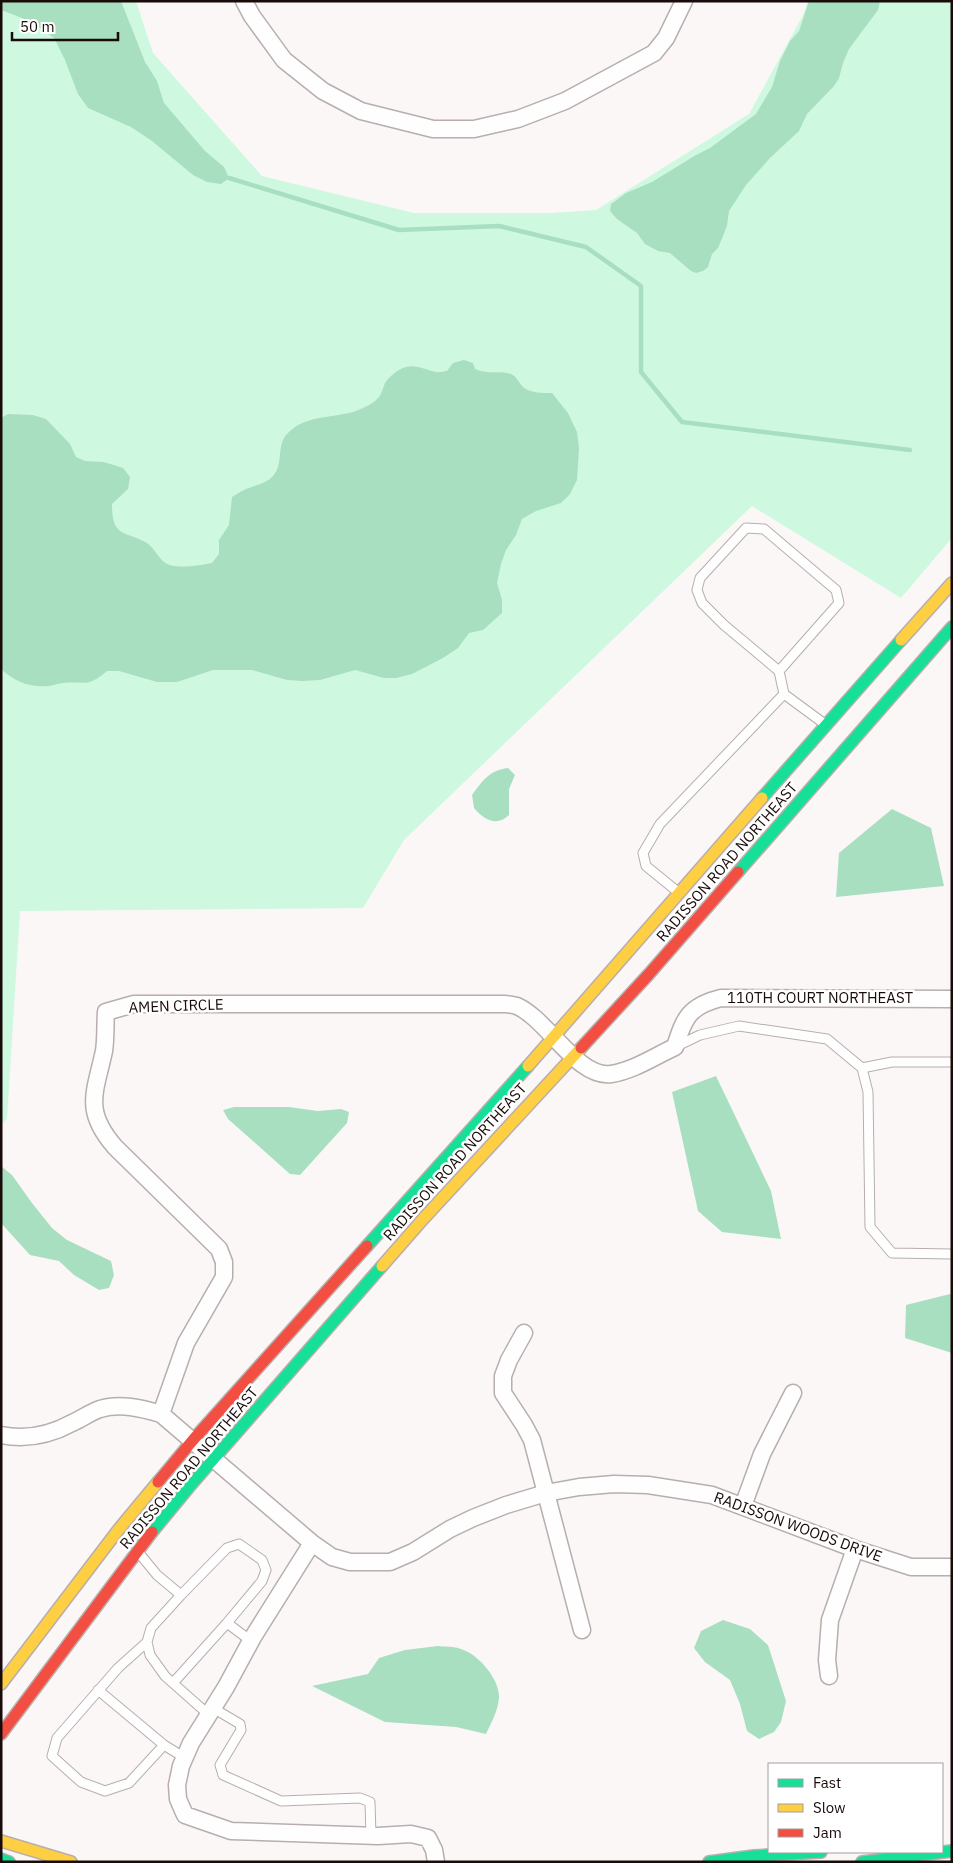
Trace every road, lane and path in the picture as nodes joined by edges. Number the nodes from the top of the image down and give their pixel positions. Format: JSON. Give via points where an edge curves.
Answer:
{"nodes":[{"id":1,"x":244,"y":1,"type":"edge"},
{"id":2,"x":684,"y":1,"type":"edge"},
{"id":3,"x":952,"y":583,"type":"edge"},
{"id":4,"x":952,"y":627,"type":"edge"},
{"id":5,"x":779,"y":671,"type":"junction"},
{"id":6,"x":784,"y":694,"type":"junction"},
{"id":7,"x":826,"y":725,"type":"junction"},
{"id":8,"x":678,"y":892,"type":"junction"},
{"id":9,"x":952,"y":999,"type":"edge"},
{"id":10,"x":554,"y":1037,"type":"junction"},
{"id":11,"x":675,"y":1047,"type":"junction"},
{"id":12,"x":572,"y":1055,"type":"junction"},
{"id":13,"x":952,"y":1062,"type":"edge"},
{"id":14,"x":862,"y":1068,"type":"junction"},
{"id":15,"x":952,"y":1254,"type":"edge"},
{"id":16,"x":524,"y":1333,"type":"dead end"},
{"id":17,"x":793,"y":1393,"type":"dead end"},
{"id":18,"x":161,"y":1414,"type":"junction"},
{"id":19,"x":1,"y":1435,"type":"edge"},
{"id":20,"x":193,"y":1440,"type":"junction"},
{"id":21,"x":213,"y":1459,"type":"junction"},
{"id":22,"x":546,"y":1493,"type":"junction"},
{"id":23,"x":743,"y":1506,"type":"junction"},
{"id":24,"x":312,"y":1543,"type":"junction"},
{"id":25,"x":855,"y":1549,"type":"junction"},
{"id":26,"x":137,"y":1551,"type":"junction"},
{"id":27,"x":952,"y":1567,"type":"edge"},
{"id":28,"x":181,"y":1595,"type":"junction"},
{"id":29,"x":227,"y":1623,"type":"junction"},
{"id":30,"x":582,"y":1630,"type":"dead end"},
{"id":31,"x":251,"y":1641,"type":"junction"},
{"id":32,"x":147,"y":1642,"type":"junction"},
{"id":33,"x":829,"y":1676,"type":"dead end"},
{"id":34,"x":173,"y":1683,"type":"junction"},
{"id":35,"x":1,"y":1684,"type":"edge"},
{"id":36,"x":98,"y":1690,"type":"junction"},
{"id":37,"x":211,"y":1712,"type":"junction"},
{"id":38,"x":1,"y":1734,"type":"edge"},
{"id":39,"x":164,"y":1744,"type":"junction"},
{"id":40,"x":185,"y":1758,"type":"junction"},
{"id":41,"x":371,"y":1836,"type":"junction"},
{"id":42,"x":1,"y":1841,"type":"edge"},
{"id":43,"x":804,"y":1853,"type":"edge"},
{"id":44,"x":936,"y":1853,"type":"edge"},
{"id":45,"x":1,"y":1859,"type":"edge"},
{"id":46,"x":9,"y":1862,"type":"edge"},
{"id":47,"x":72,"y":1862,"type":"edge"},
{"id":48,"x":436,"y":1862,"type":"edge"},
{"id":49,"x":709,"y":1862,"type":"edge"},
{"id":50,"x":862,"y":1862,"type":"edge"}],
"edges":[{"from":1,"to":2,"type":"street","via":[[284,60],[323,91],[360,111],[434,129],[474,129],[518,119],[565,101],[654,53],[666,38]]},
{"from":3,"to":7,"type":"main road","name":"RADISSON ROAD NORTHEAST"},
{"from":4,"to":12,"type":"main road","name":"RADISSON ROAD NORTHEAST","via":[[649,974]]},
{"from":5,"to":5,"type":"lane","via":[[702,603],[697,590],[700,578],[746,528],[764,529],[836,590],[839,603]]},
{"from":5,"to":6,"type":"lane"},
{"from":6,"to":7,"type":"lane"},
{"from":6,"to":8,"type":"lane","via":[[660,824],[643,852],[646,866]]},
{"from":7,"to":8,"type":"main road","name":"RADISSON ROAD NORTHEAST"},
{"from":8,"to":10,"type":"main road","name":"RADISSON ROAD NORTHEAST"},
{"from":9,"to":11,"type":"street","name":"110TH COURT NORTHEAST","via":[[721,998],[694,1008],[683,1021]]},
{"from":10,"to":12,"type":"street"},
{"from":10,"to":18,"type":"street","name":"AMEN CIRCLE","via":[[516,1006],[490,1002],[134,1004],[106,1012],[104,1048],[94,1093],[95,1113],[103,1133],[220,1249],[224,1262],[224,1277],[186,1343]]},
{"from":10,"to":20,"type":"main road","name":"RADISSON ROAD NORTHEAST"},
{"from":11,"to":12,"type":"street","via":[[629,1069],[602,1075],[585,1068]]},
{"from":11,"to":14,"type":"lane","via":[[700,1035],[738,1026],[827,1039]]},
{"from":12,"to":21,"type":"main road","name":"RADISSON ROAD NORTHEAST"},
{"from":13,"to":14,"type":"lane","via":[[892,1062]]},
{"from":14,"to":15,"type":"lane","via":[[868,1092],[870,1227],[892,1253]]},
{"from":16,"to":22,"type":"street","via":[[503,1376],[503,1393],[532,1440]]},
{"from":17,"to":23,"type":"street","via":[[762,1454]]},
{"from":18,"to":19,"type":"street","via":[[133,1407],[114,1407],[99,1410],[46,1435]]},
{"from":18,"to":20,"type":"street","name":"RADISSON WOODS DRIVE"},
{"from":20,"to":21,"type":"street","name":"RADISSON WOODS DRIVE"},
{"from":20,"to":35,"type":"main road","name":"RADISSON ROAD NORTHEAST","via":[[119,1529]]},
{"from":21,"to":24,"type":"street","name":"RADISSON WOODS DRIVE"},
{"from":21,"to":26,"type":"main road","name":"RADISSON ROAD NORTHEAST"},
{"from":22,"to":23,"type":"street","name":"RADISSON WOODS DRIVE","via":[[614,1484],[648,1485],[712,1495]]},
{"from":22,"to":24,"type":"street","name":"RADISSON WOODS DRIVE","via":[[473,1518],[390,1562],[350,1562],[332,1557]]},
{"from":22,"to":30,"type":"street"},
{"from":23,"to":25,"type":"street","name":"RADISSON WOODS DRIVE"},
{"from":24,"to":31,"type":"street"},
{"from":25,"to":27,"type":"street","name":"RADISSON WOODS DRIVE","via":[[911,1567]]},
{"from":25,"to":33,"type":"street","via":[[830,1620]]},
{"from":26,"to":28,"type":"lane","via":[[157,1575]]},
{"from":26,"to":38,"type":"main road","name":"RADISSON ROAD NORTHEAST"},
{"from":28,"to":29,"type":"lane","via":[[227,1548],[239,1544],[262,1560],[266,1570],[262,1581]]},
{"from":28,"to":32,"type":"lane","via":[[151,1628]]},
{"from":29,"to":31,"type":"lane"},
{"from":29,"to":34,"type":"lane"},
{"from":31,"to":37,"type":"street"},
{"from":32,"to":34,"type":"lane","via":[[150,1656]]},
{"from":32,"to":36,"type":"lane"},
{"from":34,"to":37,"type":"lane"},
{"from":36,"to":39,"type":"lane"},
{"from":36,"to":39,"type":"lane","via":[[57,1738],[52,1756],[81,1782],[104,1791],[129,1783]]},
{"from":37,"to":40,"type":"street"},
{"from":37,"to":41,"type":"lane","via":[[240,1724],[241,1730],[220,1766],[223,1775],[281,1801],[360,1798],[370,1802]]},
{"from":39,"to":40,"type":"lane"},
{"from":40,"to":41,"type":"street","via":[[177,1785],[178,1799],[185,1815],[231,1832]]},
{"from":41,"to":48,"type":"street","via":[[411,1834],[428,1838]]},
{"from":42,"to":47,"type":"main road"},
{"from":43,"to":49,"type":"main road"},
{"from":44,"to":50,"type":"main road"},
{"from":45,"to":46,"type":"main road"}]}
